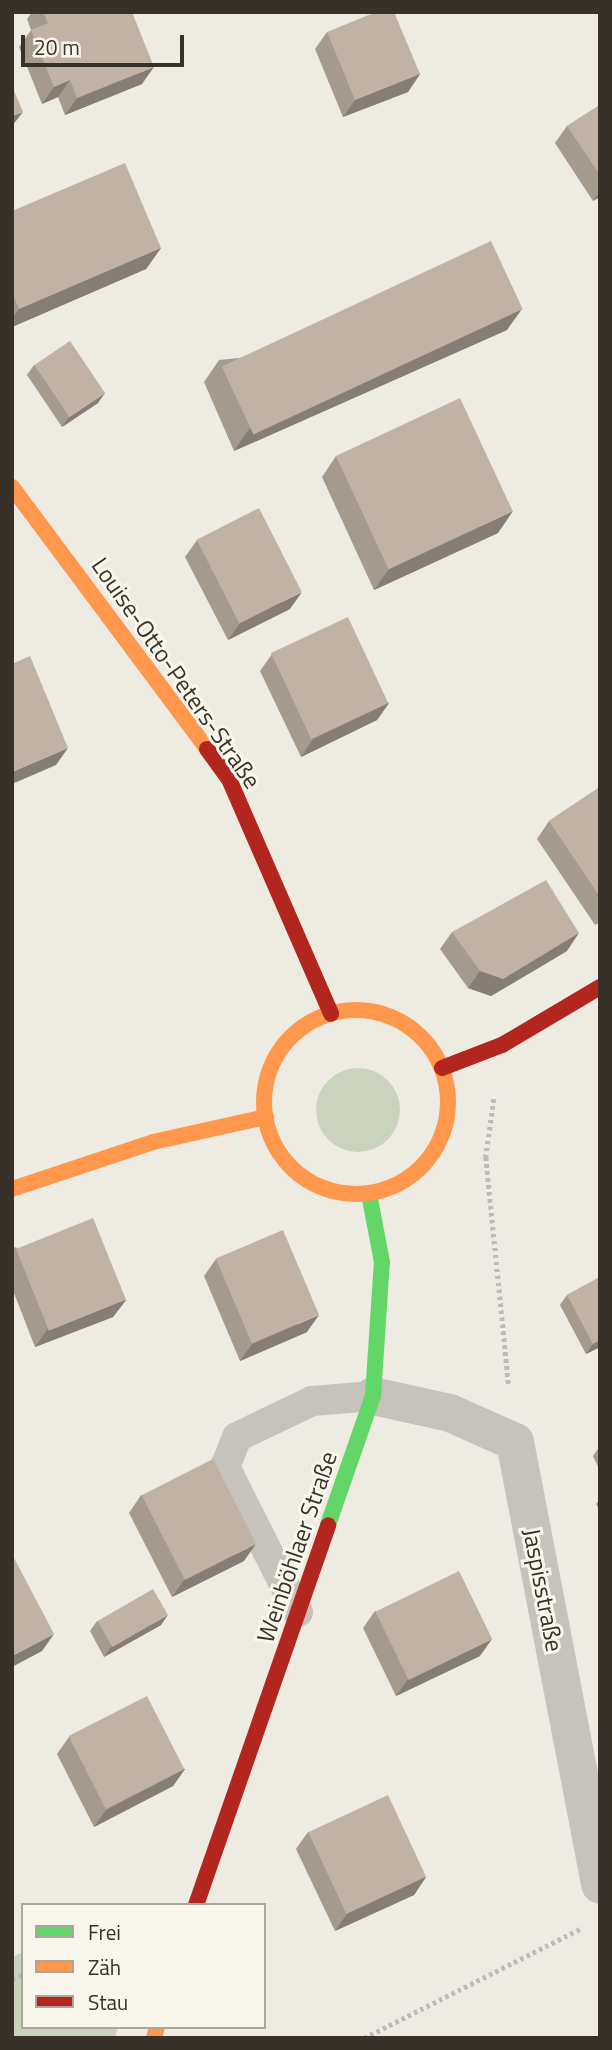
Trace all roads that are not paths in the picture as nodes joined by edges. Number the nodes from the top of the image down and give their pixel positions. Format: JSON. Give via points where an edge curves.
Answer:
{"nodes":[{"id":1,"x":12,"y":487,"type":"edge"},
{"id":2,"x":600,"y":987,"type":"edge"},
{"id":3,"x":331,"y":1014,"type":"junction"},
{"id":4,"x":442,"y":1069,"type":"junction"},
{"id":5,"x":265,"y":1117,"type":"junction"},
{"id":6,"x":12,"y":1189,"type":"edge"},
{"id":7,"x":369,"y":1194,"type":"junction"},
{"id":8,"x":373,"y":1396,"type":"junction"},
{"id":9,"x":298,"y":1612,"type":"junction"},
{"id":10,"x":600,"y":1885,"type":"edge"},
{"id":11,"x":197,"y":1903,"type":"edge"}],
"edges":[{"from":1,"to":3,"type":"main road","name":"Louise-Otto-Peters-Straße","via":[[229,779]]},
{"from":2,"to":4,"type":"main road","via":[[502,1045]]},
{"from":3,"to":4,"type":"main road","via":[[384,1014],[428,1045]]},
{"from":3,"to":5,"type":"main road","via":[[285,1043],[272,1065]]},
{"from":4,"to":7,"type":"main road","via":[[446,1124],[436,1149],[396,1186]]},
{"from":5,"to":6,"type":"main road","via":[[153,1142]]},
{"from":5,"to":7,"type":"main road","via":[[274,1144],[314,1184]]},
{"from":7,"to":8,"type":"main road","name":"Weinböhlaer Straße","via":[[382,1262]]},
{"from":8,"to":9,"type":"main road","name":"Weinböhlaer Straße"},
{"from":8,"to":9,"type":"lane","via":[[312,1401],[237,1437],[225,1467]]},
{"from":8,"to":10,"type":"street","name":"Jaspisstraße","via":[[450,1413],[515,1442]]},
{"from":9,"to":11,"type":"main road","name":"Weinböhlaer Straße"}]}
